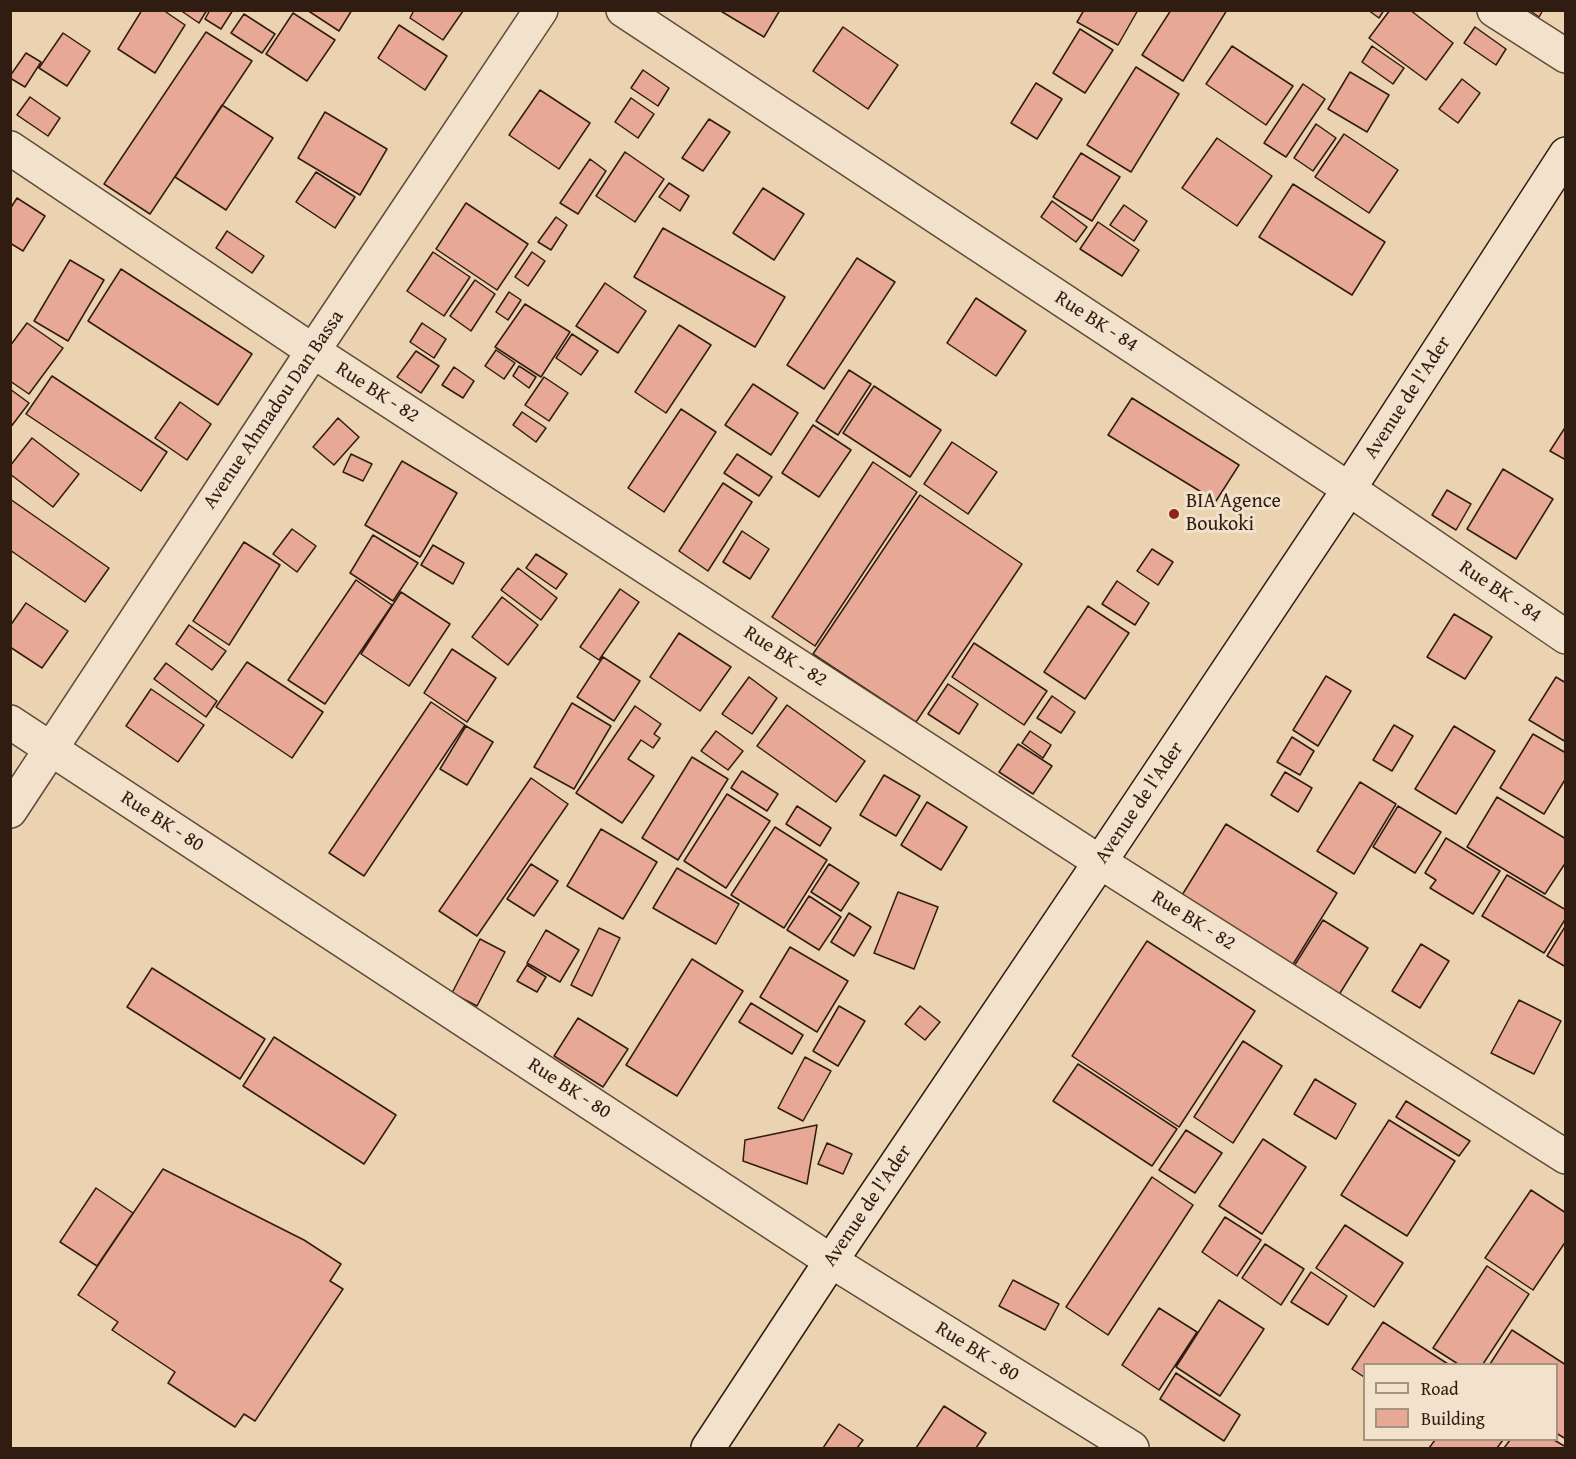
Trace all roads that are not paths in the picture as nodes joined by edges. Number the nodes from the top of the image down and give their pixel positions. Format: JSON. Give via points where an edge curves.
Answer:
{"nodes":[{"id":1,"x":541,"y":10,"type":"edge"},
{"id":2,"x":623,"y":10,"type":"edge"},
{"id":3,"x":1494,"y":10,"type":"edge"},
{"id":4,"x":1566,"y":56,"type":"edge"},
{"id":5,"x":10,"y":148,"type":"edge"},
{"id":6,"x":1566,"y":154,"type":"edge"},
{"id":7,"x":313,"y":351,"type":"junction"},
{"id":8,"x":1349,"y":489,"type":"junction"},
{"id":9,"x":1566,"y":637,"type":"edge"},
{"id":10,"x":10,"y":722,"type":"edge"},
{"id":11,"x":50,"y":749,"type":"junction"},
{"id":12,"x":10,"y":811,"type":"edge"},
{"id":13,"x":1100,"y":862,"type":"junction"},
{"id":14,"x":1566,"y":1157,"type":"edge"},
{"id":15,"x":831,"y":1261,"type":"junction"},
{"id":16,"x":708,"y":1449,"type":"edge"},
{"id":17,"x":1132,"y":1449,"type":"edge"}],
"edges":[{"from":1,"to":7,"type":"street","name":"Avenue Ahmadou Dan Bassa"},
{"from":2,"to":8,"type":"street","name":"Rue BK - 84"},
{"from":3,"to":4,"type":"street"},
{"from":5,"to":7,"type":"street","name":"Rue BK - 82"},
{"from":6,"to":8,"type":"street","name":"Avenue de l'Ader"},
{"from":7,"to":11,"type":"street","name":"Avenue Ahmadou Dan Bassa"},
{"from":7,"to":13,"type":"street","name":"Rue BK - 82"},
{"from":8,"to":9,"type":"street","name":"Rue BK - 84"},
{"from":8,"to":13,"type":"street","name":"Avenue de l'Ader"},
{"from":10,"to":11,"type":"street","name":"Rue BK - 80"},
{"from":11,"to":12,"type":"street","name":"Avenue Ahmadou Dan Bassa"},
{"from":11,"to":15,"type":"street","name":"Rue BK - 80"},
{"from":13,"to":14,"type":"street","name":"Rue BK - 82"},
{"from":13,"to":15,"type":"street","name":"Avenue de l'Ader"},
{"from":15,"to":16,"type":"street","name":"Avenue de l'Ader"},
{"from":15,"to":17,"type":"street","name":"Rue BK - 80"}]}
